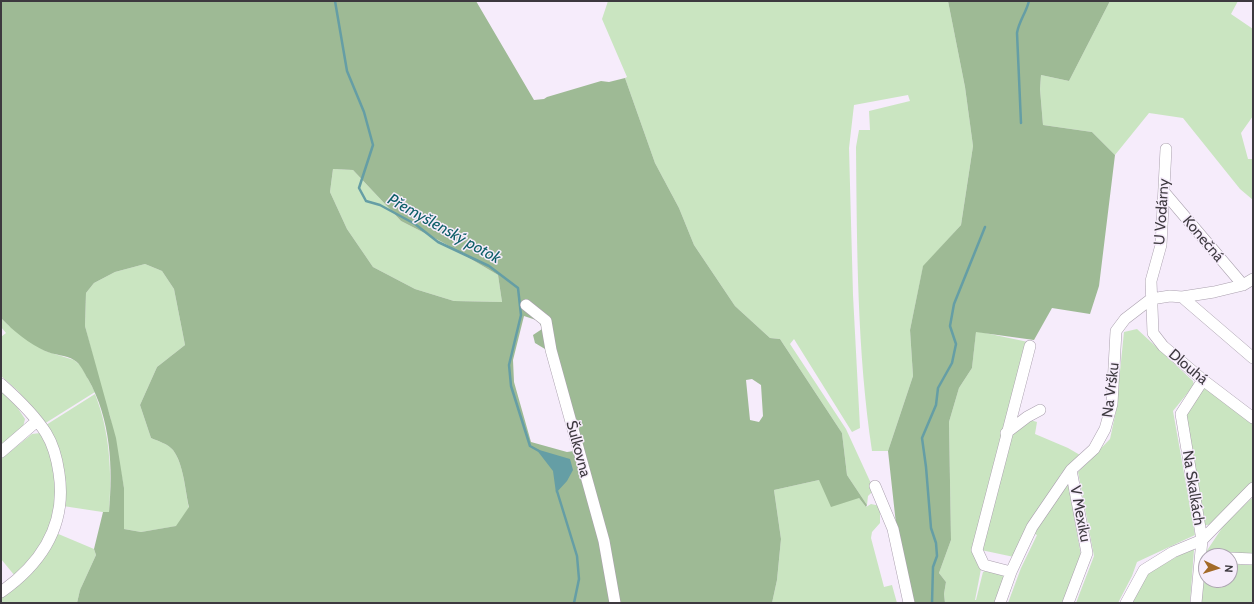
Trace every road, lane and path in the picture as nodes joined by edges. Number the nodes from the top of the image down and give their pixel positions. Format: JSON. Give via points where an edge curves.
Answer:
{"nodes":[{"id":1,"x":1166,"y":148,"type":"dead end"},
{"id":2,"x":1164,"y":192,"type":"junction"},
{"id":3,"x":1250,"y":282,"type":"edge"},
{"id":4,"x":1182,"y":297,"type":"junction"},
{"id":5,"x":1151,"y":299,"type":"junction"},
{"id":6,"x":526,"y":305,"type":"dead end"},
{"id":7,"x":1030,"y":346,"type":"dead end"},
{"id":8,"x":1253,"y":358,"type":"edge"},
{"id":9,"x":1203,"y":380,"type":"junction"},
{"id":10,"x":1,"y":384,"type":"edge"},
{"id":11,"x":1040,"y":410,"type":"dead end"},
{"id":12,"x":1253,"y":418,"type":"edge"},
{"id":13,"x":37,"y":421,"type":"junction"},
{"id":14,"x":1006,"y":433,"type":"junction"},
{"id":15,"x":1,"y":452,"type":"edge"},
{"id":16,"x":1071,"y":470,"type":"junction"},
{"id":17,"x":875,"y":486,"type":"dead end"},
{"id":18,"x":1253,"y":488,"type":"edge"},
{"id":19,"x":1202,"y":540,"type":"junction"},
{"id":20,"x":1202,"y":548,"type":"edge"},
{"id":21,"x":1238,"y":558,"type":"edge"},
{"id":22,"x":1253,"y":559,"type":"edge"},
{"id":23,"x":1011,"y":572,"type":"junction"},
{"id":24,"x":1198,"y":588,"type":"edge"},
{"id":25,"x":1,"y":592,"type":"edge"},
{"id":26,"x":615,"y":603,"type":"edge"},
{"id":27,"x":909,"y":603,"type":"edge"},
{"id":28,"x":1000,"y":603,"type":"edge"},
{"id":29,"x":1068,"y":603,"type":"edge"},
{"id":30,"x":1126,"y":603,"type":"edge"},
{"id":31,"x":1196,"y":603,"type":"edge"}],
"edges":[{"from":1,"to":2,"type":"street","name":"U Vodárny"},
{"from":2,"to":3,"type":"street","name":"Konečná"},
{"from":2,"to":5,"type":"street","name":"U Vodárny","via":[[1161,245],[1151,282]]},
{"from":3,"to":4,"type":"street","name":"Na Vršku"},
{"from":4,"to":5,"type":"street","name":"Na Vršku"},
{"from":4,"to":8,"type":"street"},
{"from":5,"to":9,"type":"street","name":"Dlouhá","via":[[1153,333],[1163,346]]},
{"from":5,"to":16,"type":"street","name":"Na Vršku","via":[[1130,313],[1116,331],[1112,404],[1105,429],[1094,449]]},
{"from":6,"to":26,"type":"street","name":"Šulkovna","via":[[546,321],[551,350],[604,541]]},
{"from":7,"to":14,"type":"street"},
{"from":9,"to":12,"type":"street","name":"Dlouhá"},
{"from":9,"to":19,"type":"street","name":"Na Skalkách","via":[[1181,414]]},
{"from":10,"to":13,"type":"street"},
{"from":11,"to":14,"type":"street"},
{"from":13,"to":15,"type":"street"},
{"from":13,"to":25,"type":"street","via":[[47,434],[57,456],[61,498],[59,514],[50,539],[32,566]]},
{"from":14,"to":23,"type":"street","via":[[977,550],[984,565]]},
{"from":16,"to":23,"type":"street","name":"Na Vršku","via":[[1032,528]]},
{"from":16,"to":29,"type":"street","name":"V Mexiku","via":[[1087,554]]},
{"from":17,"to":27,"type":"street","via":[[892,529]]},
{"from":18,"to":19,"type":"street"},
{"from":19,"to":20,"type":"street","name":"Na Skalkách"},
{"from":19,"to":30,"type":"street","via":[[1173,552],[1144,570]]},
{"from":21,"to":22,"type":"street"},
{"from":23,"to":28,"type":"street","name":"Na Vršku"},
{"from":24,"to":31,"type":"street","name":"Na Skalkách"}]}
